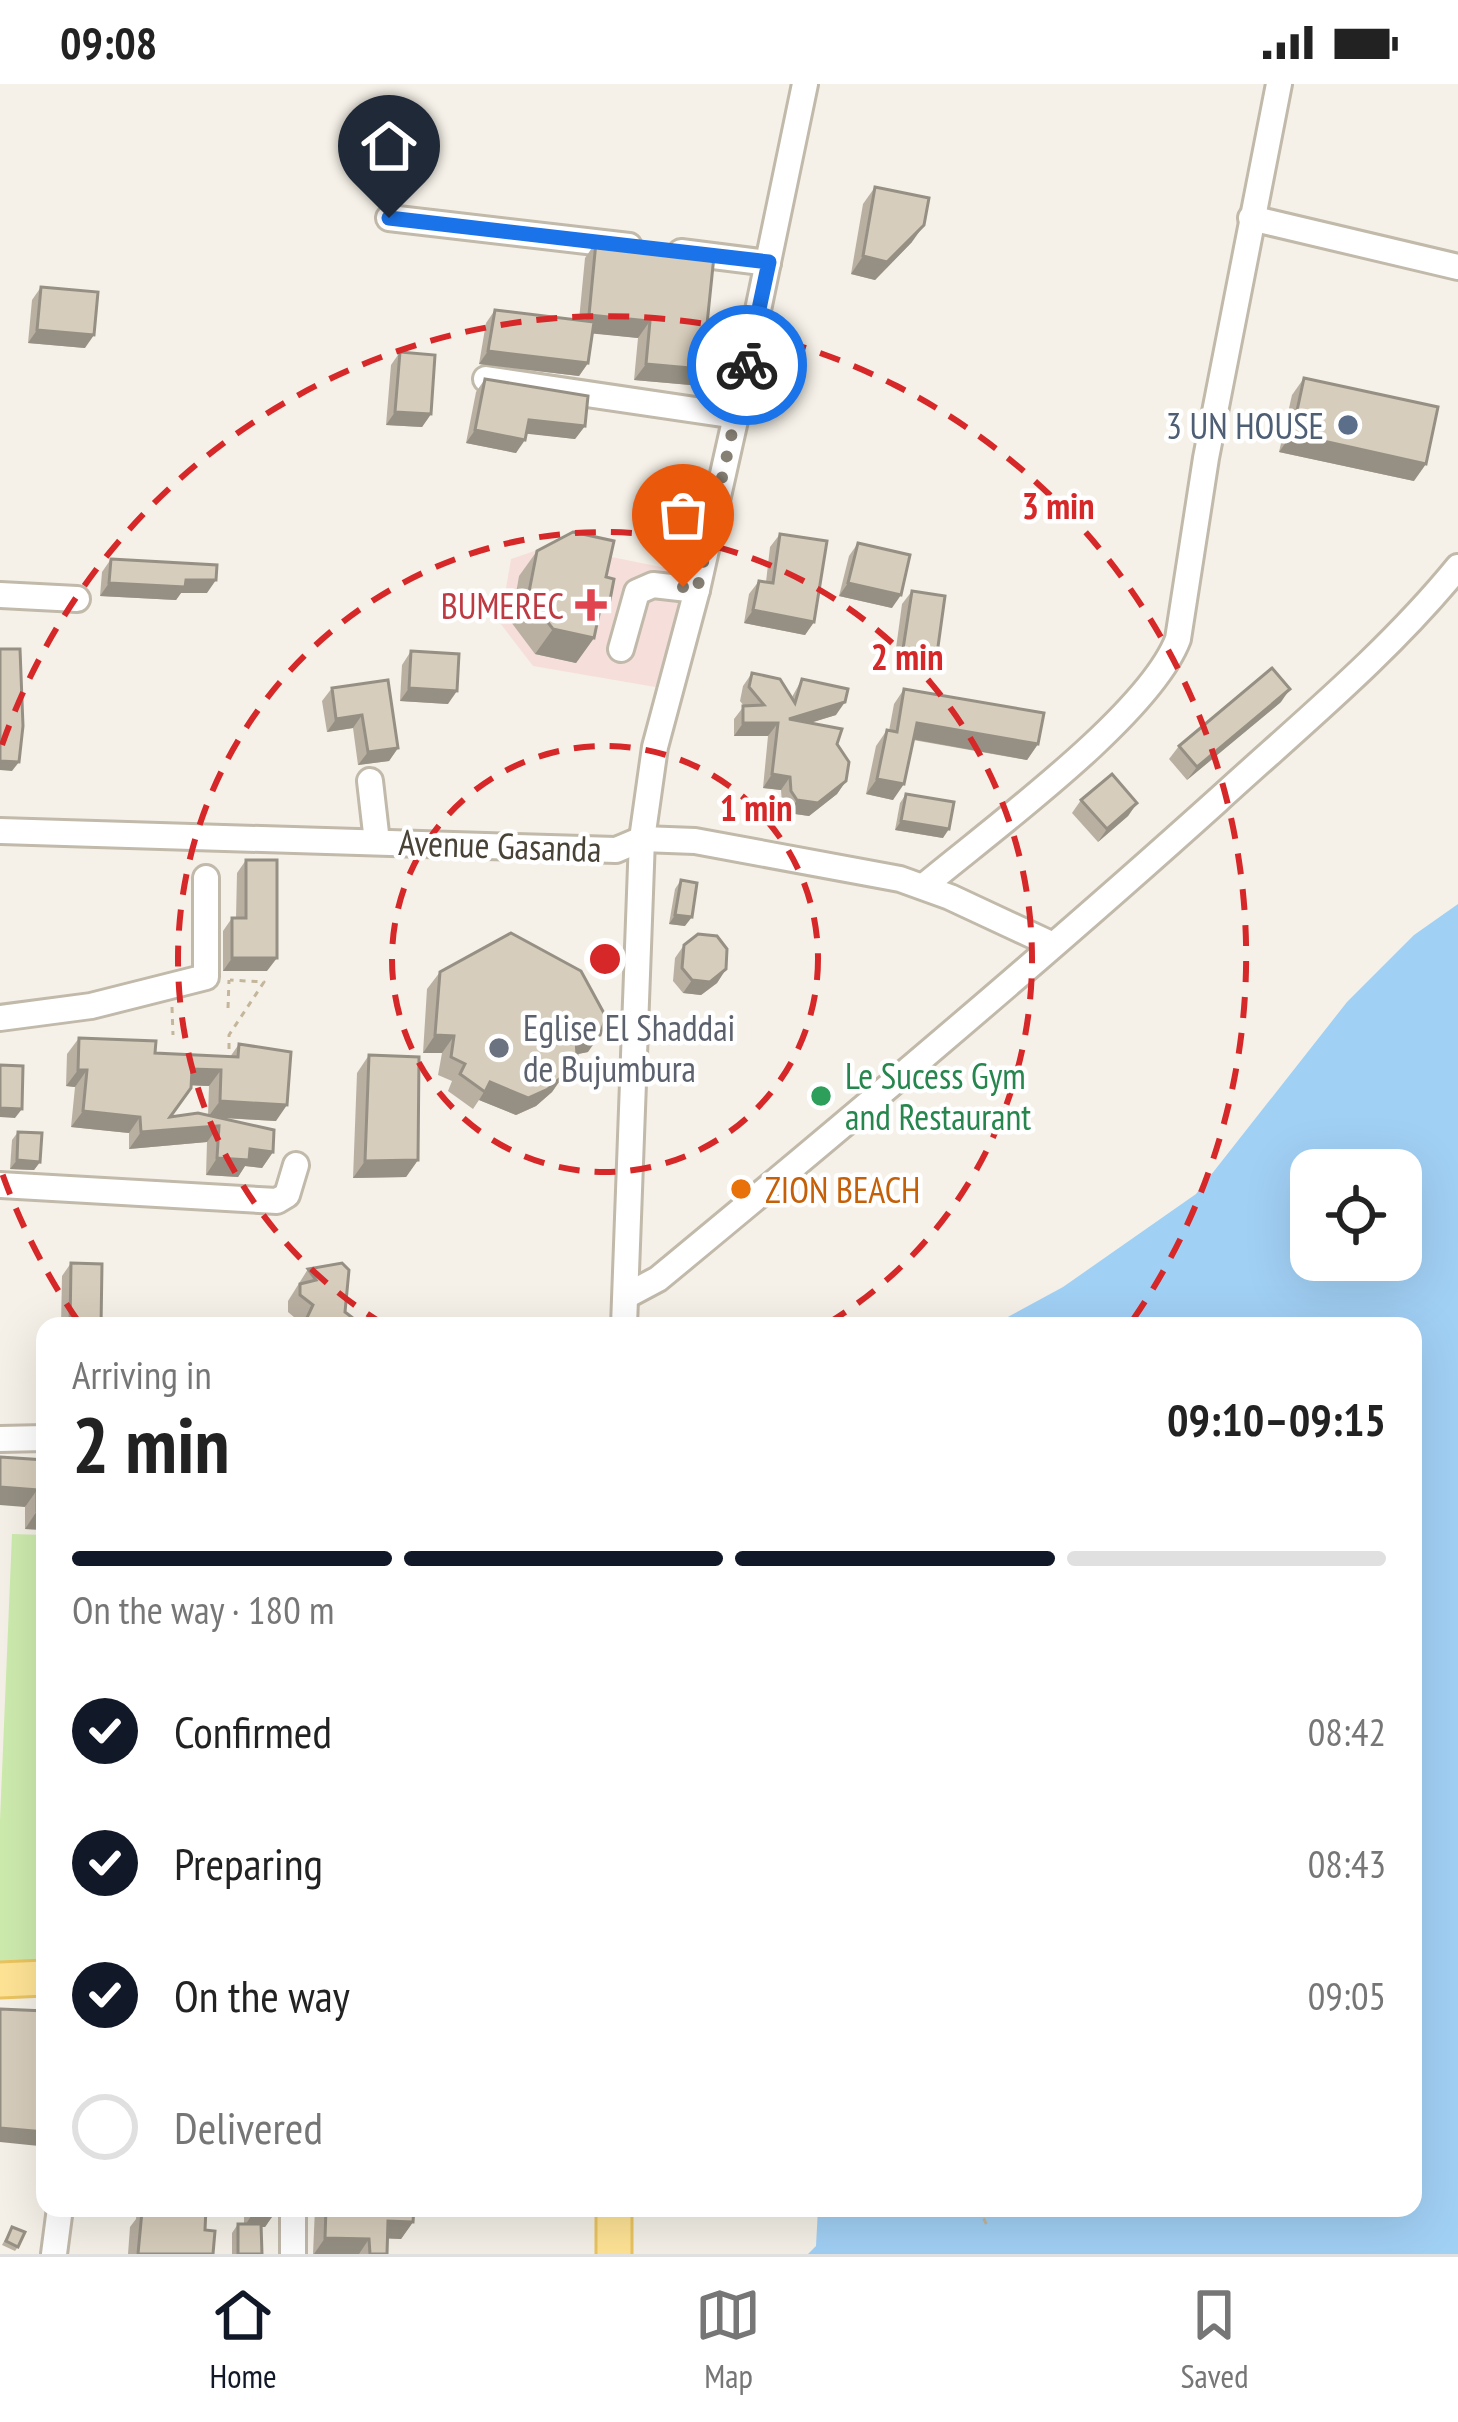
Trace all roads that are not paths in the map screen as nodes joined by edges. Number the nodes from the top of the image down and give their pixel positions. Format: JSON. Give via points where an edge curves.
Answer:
{"nodes":[{"id":1,"x":805,"y":84,"type":"edge"},
{"id":2,"x":1279,"y":84,"type":"edge"},
{"id":3,"x":389,"y":218,"type":"dead end"},
{"id":4,"x":1252,"y":218,"type":"junction"},
{"id":5,"x":769,"y":262,"type":"junction"},
{"id":6,"x":1458,"y":267,"type":"edge"},
{"id":7,"x":486,"y":379,"type":"edge"},
{"id":8,"x":736,"y":416,"type":"junction"},
{"id":9,"x":1458,"y":567,"type":"edge"},
{"id":10,"x":697,"y":590,"type":"junction"},
{"id":11,"x":0,"y":595,"type":"edge"},
{"id":12,"x":76,"y":598,"type":"dead end"},
{"id":13,"x":622,"y":649,"type":"dead end"},
{"id":14,"x":370,"y":781,"type":"dead end"},
{"id":15,"x":0,"y":831,"type":"edge"},
{"id":16,"x":642,"y":838,"type":"junction"},
{"id":17,"x":377,"y":842,"type":"junction"},
{"id":18,"x":206,"y":878,"type":"dead end"},
{"id":19,"x":924,"y":886,"type":"junction"},
{"id":20,"x":1053,"y":945,"type":"junction"},
{"id":21,"x":0,"y":1018,"type":"edge"},
{"id":22,"x":296,"y":1165,"type":"dead end"},
{"id":23,"x":0,"y":1186,"type":"edge"},
{"id":24,"x":628,"y":1295,"type":"junction"},
{"id":25,"x":625,"y":1317,"type":"edge"},
{"id":26,"x":36,"y":1438,"type":"edge"},
{"id":27,"x":0,"y":1439,"type":"edge"},
{"id":28,"x":36,"y":1978,"type":"edge"},
{"id":29,"x":0,"y":1980,"type":"edge"},
{"id":30,"x":36,"y":1996,"type":"edge"},
{"id":31,"x":0,"y":1997,"type":"edge"},
{"id":32,"x":58,"y":2217,"type":"edge"},
{"id":33,"x":292,"y":2217,"type":"edge"},
{"id":34,"x":614,"y":2217,"type":"edge"},
{"id":35,"x":636,"y":2217,"type":"edge"},
{"id":36,"x":54,"y":2254,"type":"edge"},
{"id":37,"x":293,"y":2254,"type":"edge"},
{"id":38,"x":614,"y":2254,"type":"edge"},
{"id":39,"x":636,"y":2254,"type":"edge"}],
"edges":[{"from":1,"to":5,"type":"street"},
{"from":2,"to":4,"type":"street"},
{"from":3,"to":5,"type":"street"},
{"from":4,"to":6,"type":"street"},
{"from":4,"to":19,"type":"street","via":[[1167,666],[1065,769]]},
{"from":5,"to":8,"type":"street"},
{"from":7,"to":8,"type":"street"},
{"from":8,"to":10,"type":"street"},
{"from":9,"to":20,"type":"street","via":[[1404,631]]},
{"from":10,"to":13,"type":"street","via":[[653,585],[638,592]]},
{"from":10,"to":16,"type":"street","via":[[655,747]]},
{"from":11,"to":12,"type":"street"},
{"from":14,"to":17,"type":"street"},
{"from":15,"to":17,"type":"street","name":"Avenue Gasanda"},
{"from":16,"to":17,"type":"street","name":"Avenue Gasanda","via":[[616,850]]},
{"from":16,"to":19,"type":"street","name":"Avenue Gasanda"},
{"from":16,"to":24,"type":"street"},
{"from":18,"to":21,"type":"street","via":[[206,977],[92,1006]]},
{"from":19,"to":20,"type":"street","name":"Avenue Gasanda"},
{"from":20,"to":24,"type":"street","via":[[676,1264]]},
{"from":22,"to":23,"type":"street","via":[[287,1195],[277,1201]]},
{"from":24,"to":25,"type":"street"},
{"from":26,"to":27,"type":"street"},
{"from":28,"to":29,"type":"main road"},
{"from":30,"to":31,"type":"main road"},
{"from":32,"to":36,"type":"street"},
{"from":33,"to":37,"type":"street"},
{"from":34,"to":38,"type":"main road"},
{"from":35,"to":39,"type":"main road"}]}
